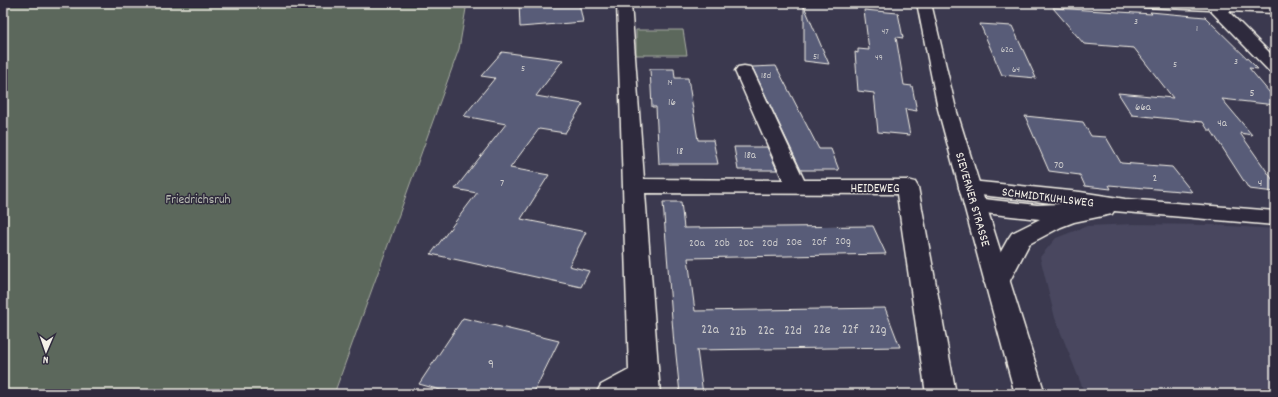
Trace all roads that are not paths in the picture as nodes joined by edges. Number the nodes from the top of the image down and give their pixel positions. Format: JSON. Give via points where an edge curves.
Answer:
{"nodes":[{"id":1,"x":624,"y":3,"type":"edge"},
{"id":2,"x":924,"y":3,"type":"edge"},
{"id":3,"x":1144,"y":3,"type":"edge"},
{"id":4,"x":1214,"y":7,"type":"junction"},
{"id":5,"x":1275,"y":8,"type":"edge"},
{"id":6,"x":1275,"y":67,"type":"edge"},
{"id":7,"x":744,"y":71,"type":"dead end"},
{"id":8,"x":633,"y":186,"type":"junction"},
{"id":9,"x":797,"y":187,"type":"junction"},
{"id":10,"x":973,"y":196,"type":"junction"},
{"id":11,"x":1125,"y":206,"type":"junction"},
{"id":12,"x":1090,"y":210,"type":"junction"},
{"id":13,"x":1275,"y":218,"type":"edge"},
{"id":14,"x":997,"y":282,"type":"junction"},
{"id":15,"x":644,"y":385,"type":"edge"},
{"id":16,"x":611,"y":394,"type":"edge"},
{"id":17,"x":941,"y":394,"type":"edge"},
{"id":18,"x":1030,"y":394,"type":"edge"}],
"edges":[{"from":1,"to":8,"type":"street"},
{"from":2,"to":10,"type":"street","name":"SIEVERNER STRASSE","via":[[948,109]]},
{"from":3,"to":4,"type":"street"},
{"from":4,"to":5,"type":"street"},
{"from":4,"to":6,"type":"street"},
{"from":7,"to":9,"type":"street"},
{"from":8,"to":9,"type":"street","name":"HEIDEWEG"},
{"from":8,"to":15,"type":"street"},
{"from":9,"to":17,"type":"street","name":"HEIDEWEG","via":[[907,187]]},
{"from":10,"to":11,"type":"street","name":"SCHMIDTKUHLSWEG","via":[[1080,199]]},
{"from":10,"to":12,"type":"street","name":"SCHMIDTKUHLSWEG","via":[[1037,212]]},
{"from":10,"to":14,"type":"street","name":"SIEVERNER STRASSE"},
{"from":11,"to":12,"type":"street","name":"SCHMIDTKUHLSWEG"},
{"from":11,"to":13,"type":"street","name":"SCHMIDTKUHLSWEG"},
{"from":12,"to":14,"type":"street","name":"SCHMIDTKUHLSWEG","via":[[1053,222],[1020,239]]},
{"from":14,"to":18,"type":"street","name":"SIEVERNER STRASSE"},
{"from":15,"to":16,"type":"street"}]}
